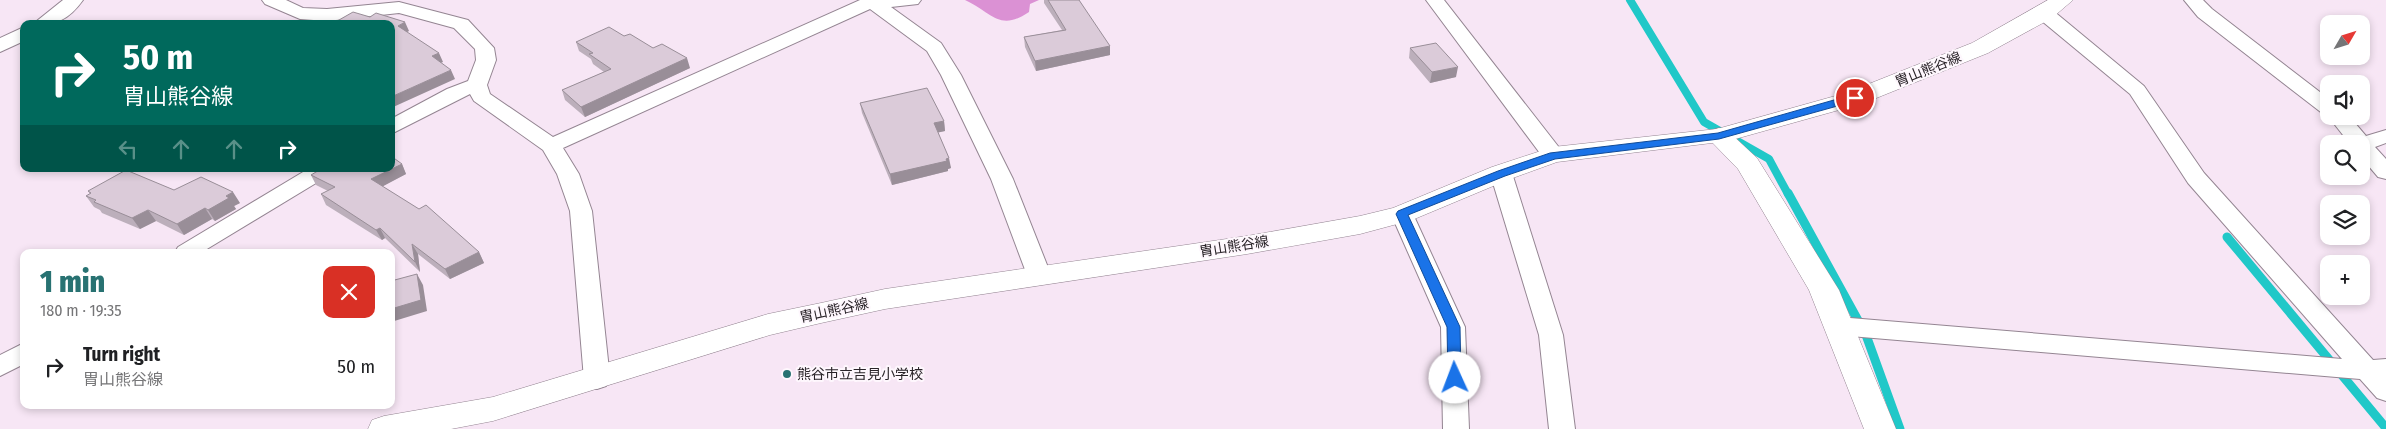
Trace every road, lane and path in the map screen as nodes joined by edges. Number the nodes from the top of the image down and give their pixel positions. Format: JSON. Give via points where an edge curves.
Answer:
{"nodes":[{"id":1,"x":74,"y":0,"type":"edge"},
{"id":2,"x":271,"y":0,"type":"edge"},
{"id":3,"x":912,"y":0,"type":"edge"},
{"id":4,"x":1435,"y":0,"type":"edge"},
{"id":5,"x":2193,"y":0,"type":"edge"},
{"id":6,"x":870,"y":2,"type":"edge"},
{"id":7,"x":404,"y":4,"type":"edge"},
{"id":8,"x":2053,"y":7,"type":"edge"},
{"id":9,"x":50,"y":20,"type":"edge"},
{"id":10,"x":20,"y":35,"type":"edge"},
{"id":11,"x":0,"y":46,"type":"edge"},
{"id":12,"x":477,"y":85,"type":"junction"},
{"id":13,"x":2320,"y":102,"type":"edge"},
{"id":14,"x":2345,"y":125,"type":"edge"},
{"id":15,"x":395,"y":126,"type":"edge"},
{"id":16,"x":1728,"y":134,"type":"junction"},
{"id":17,"x":2354,"y":135,"type":"edge"},
{"id":18,"x":2386,"y":136,"type":"edge"},
{"id":19,"x":2370,"y":141,"type":"edge"},
{"id":20,"x":551,"y":146,"type":"junction"},
{"id":21,"x":2370,"y":154,"type":"edge"},
{"id":22,"x":1554,"y":156,"type":"junction"},
{"id":23,"x":318,"y":172,"type":"edge"},
{"id":24,"x":2386,"y":172,"type":"edge"},
{"id":25,"x":1501,"y":173,"type":"junction"},
{"id":26,"x":1402,"y":214,"type":"junction"},
{"id":27,"x":191,"y":249,"type":"edge"},
{"id":28,"x":1039,"y":276,"type":"junction"},
{"id":29,"x":1838,"y":326,"type":"junction"},
{"id":30,"x":20,"y":354,"type":"edge"},
{"id":31,"x":0,"y":367,"type":"edge"},
{"id":32,"x":2377,"y":369,"type":"edge"},
{"id":33,"x":597,"y":379,"type":"junction"},
{"id":34,"x":2386,"y":391,"type":"edge"},
{"id":35,"x":384,"y":429,"type":"edge"},
{"id":36,"x":1456,"y":429,"type":"edge"},
{"id":37,"x":1562,"y":429,"type":"edge"},
{"id":38,"x":1880,"y":429,"type":"edge"}],
"edges":[{"from":1,"to":9,"type":"street"},
{"from":2,"to":7,"type":"street","via":[[300,13],[327,15]]},
{"from":3,"to":6,"type":"street"},
{"from":4,"to":22,"type":"street"},
{"from":5,"to":13,"type":"street","via":[[2205,13]]},
{"from":6,"to":20,"type":"street"},
{"from":6,"to":28,"type":"street","via":[[934,47],[1002,178]]},
{"from":7,"to":12,"type":"street","via":[[461,24],[484,48],[486,60]]},
{"from":8,"to":16,"type":"main road","name":"胄山熊谷線","via":[[1980,48],[1855,98]]},
{"from":8,"to":32,"type":"street","via":[[2137,90],[2196,178]]},
{"from":10,"to":11,"type":"street"},
{"from":12,"to":15,"type":"street","via":[[454,93]]},
{"from":12,"to":20,"type":"street","via":[[480,97]]},
{"from":14,"to":17,"type":"street"},
{"from":16,"to":22,"type":"main road","name":"胄山熊谷線"},
{"from":16,"to":29,"type":"main road","via":[[1824,290]]},
{"from":18,"to":19,"type":"street"},
{"from":20,"to":33,"type":"street","via":[[568,174],[581,211]]},
{"from":21,"to":24,"type":"street"},
{"from":22,"to":25,"type":"main road","name":"胄山熊谷線"},
{"from":23,"to":27,"type":"street"},
{"from":25,"to":26,"type":"main road","name":"胄山熊谷線"},
{"from":25,"to":37,"type":"street","via":[[1551,335]]},
{"from":26,"to":28,"type":"main road","name":"胄山熊谷線","via":[[1360,225]]},
{"from":26,"to":36,"type":"street","via":[[1454,327]]},
{"from":28,"to":33,"type":"main road","name":"胄山熊谷線","via":[[885,299],[821,313],[768,326]]},
{"from":29,"to":32,"type":"street"},
{"from":29,"to":38,"type":"main road"},
{"from":30,"to":31,"type":"street"},
{"from":32,"to":34,"type":"street"},
{"from":33,"to":35,"type":"main road","name":"胄山熊谷線","via":[[493,409]]}]}
